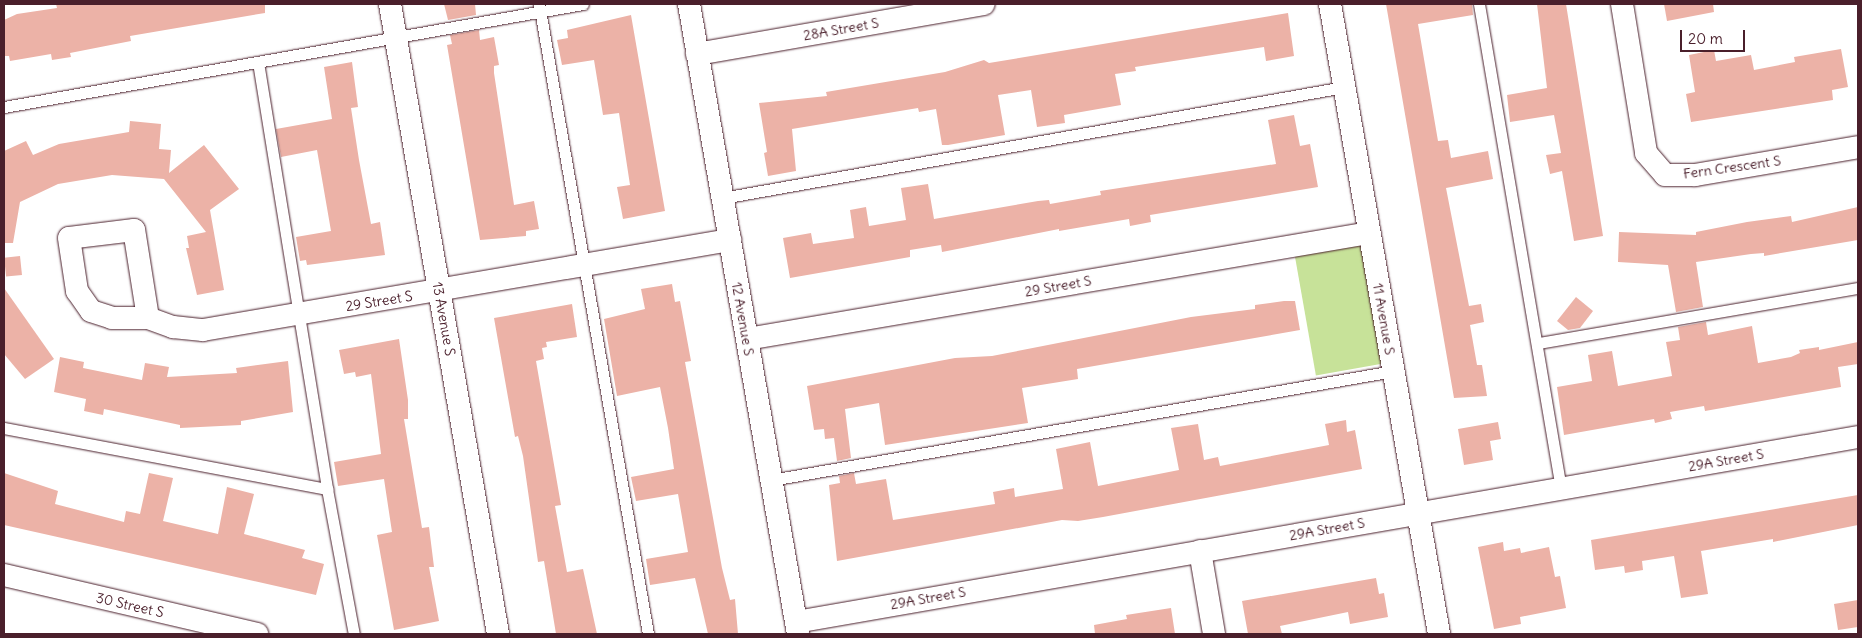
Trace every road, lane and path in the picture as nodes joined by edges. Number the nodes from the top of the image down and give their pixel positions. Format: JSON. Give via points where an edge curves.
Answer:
{"nodes":[{"id":1,"x":390,"y":4,"type":"edge"},
{"id":2,"x":584,"y":4,"type":"edge"},
{"id":3,"x":689,"y":4,"type":"edge"},
{"id":4,"x":984,"y":4,"type":"edge"},
{"id":5,"x":1330,"y":4,"type":"edge"},
{"id":6,"x":1479,"y":4,"type":"edge"},
{"id":7,"x":1622,"y":4,"type":"edge"},
{"id":8,"x":540,"y":8,"type":"edge"},
{"id":9,"x":396,"y":38,"type":"junction"},
{"id":10,"x":697,"y":54,"type":"junction"},
{"id":11,"x":258,"y":62,"type":"junction"},
{"id":12,"x":1344,"y":87,"type":"junction"},
{"id":13,"x":4,"y":107,"type":"edge"},
{"id":14,"x":1858,"y":147,"type":"edge"},
{"id":15,"x":722,"y":198,"type":"junction"},
{"id":16,"x":1369,"y":233,"type":"junction"},
{"id":17,"x":730,"y":240,"type":"junction"},
{"id":18,"x":586,"y":265,"type":"junction"},
{"id":19,"x":1858,"y":288,"type":"edge"},
{"id":20,"x":440,"y":291,"type":"junction"},
{"id":21,"x":300,"y":314,"type":"junction"},
{"id":22,"x":148,"y":318,"type":"junction"},
{"id":23,"x":747,"y":339,"type":"junction"},
{"id":24,"x":1539,"y":343,"type":"junction"},
{"id":25,"x":1393,"y":371,"type":"junction"},
{"id":26,"x":4,"y":428,"type":"edge"},
{"id":27,"x":1858,"y":438,"type":"edge"},
{"id":28,"x":771,"y":480,"type":"junction"},
{"id":29,"x":1561,"y":488,"type":"junction"},
{"id":30,"x":326,"y":489,"type":"junction"},
{"id":31,"x":1417,"y":513,"type":"junction"},
{"id":32,"x":1200,"y":551,"type":"junction"},
{"id":33,"x":4,"y":575,"type":"edge"},
{"id":34,"x":172,"y":625,"type":"edge"},
{"id":35,"x":797,"y":628,"type":"edge"},
{"id":36,"x":257,"y":634,"type":"edge"},
{"id":37,"x":354,"y":634,"type":"edge"},
{"id":38,"x":498,"y":634,"type":"edge"},
{"id":39,"x":648,"y":634,"type":"edge"},
{"id":40,"x":1214,"y":634,"type":"edge"},
{"id":41,"x":1439,"y":634,"type":"edge"}],
"edges":[{"from":1,"to":9,"type":"street","name":"13 Avenue S"},
{"from":2,"to":8,"type":"lane"},
{"from":3,"to":10,"type":"street","name":"12 Avenue S"},
{"from":4,"to":10,"type":"street","name":"28A Street S"},
{"from":5,"to":12,"type":"street","name":"11 Avenue S"},
{"from":6,"to":24,"type":"lane"},
{"from":7,"to":14,"type":"street","name":"Fern Crescent S","via":[[1646,153],[1665,175],[1695,175]]},
{"from":8,"to":9,"type":"lane"},
{"from":8,"to":18,"type":"lane"},
{"from":9,"to":11,"type":"lane"},
{"from":9,"to":20,"type":"street","name":"13 Avenue S"},
{"from":10,"to":15,"type":"street","name":"12 Avenue S"},
{"from":11,"to":13,"type":"lane"},
{"from":11,"to":21,"type":"lane"},
{"from":12,"to":15,"type":"lane"},
{"from":12,"to":16,"type":"street","name":"11 Avenue S"},
{"from":15,"to":17,"type":"street","name":"12 Avenue S"},
{"from":16,"to":23,"type":"street","name":"29 Street S"},
{"from":16,"to":25,"type":"street","name":"11 Avenue S"},
{"from":17,"to":18,"type":"street","name":"29 Street S"},
{"from":17,"to":23,"type":"street","name":"12 Avenue S"},
{"from":18,"to":20,"type":"street","name":"29 Street S"},
{"from":18,"to":39,"type":"lane"},
{"from":19,"to":24,"type":"lane"},
{"from":20,"to":21,"type":"street","name":"29 Street S"},
{"from":20,"to":38,"type":"street","name":"13 Avenue S"},
{"from":21,"to":22,"type":"street","name":"29 Street S","via":[[203,330],[173,327]]},
{"from":21,"to":30,"type":"lane"},
{"from":22,"to":22,"type":"street","name":"29 Street S","via":[[134,230],[69,238],[77,291],[82,301],[91,310],[112,318],[127,321]]},
{"from":23,"to":28,"type":"street","name":"12 Avenue S"},
{"from":24,"to":29,"type":"lane"},
{"from":25,"to":28,"type":"lane"},
{"from":25,"to":31,"type":"street","name":"11 Avenue S"},
{"from":26,"to":30,"type":"lane"},
{"from":27,"to":29,"type":"street","name":"29A Street S"},
{"from":28,"to":35,"type":"street","name":"12 Avenue S"},
{"from":29,"to":31,"type":"street","name":"29A Street S"},
{"from":30,"to":37,"type":"lane"},
{"from":31,"to":32,"type":"street","name":"29A Street S"},
{"from":31,"to":41,"type":"street","name":"11 Avenue S"},
{"from":32,"to":35,"type":"street","name":"29A Street S"},
{"from":32,"to":40,"type":"street"},
{"from":33,"to":34,"type":"street","name":"30 Street S"},
{"from":34,"to":36,"type":"street","name":"30 Street S"}]}
